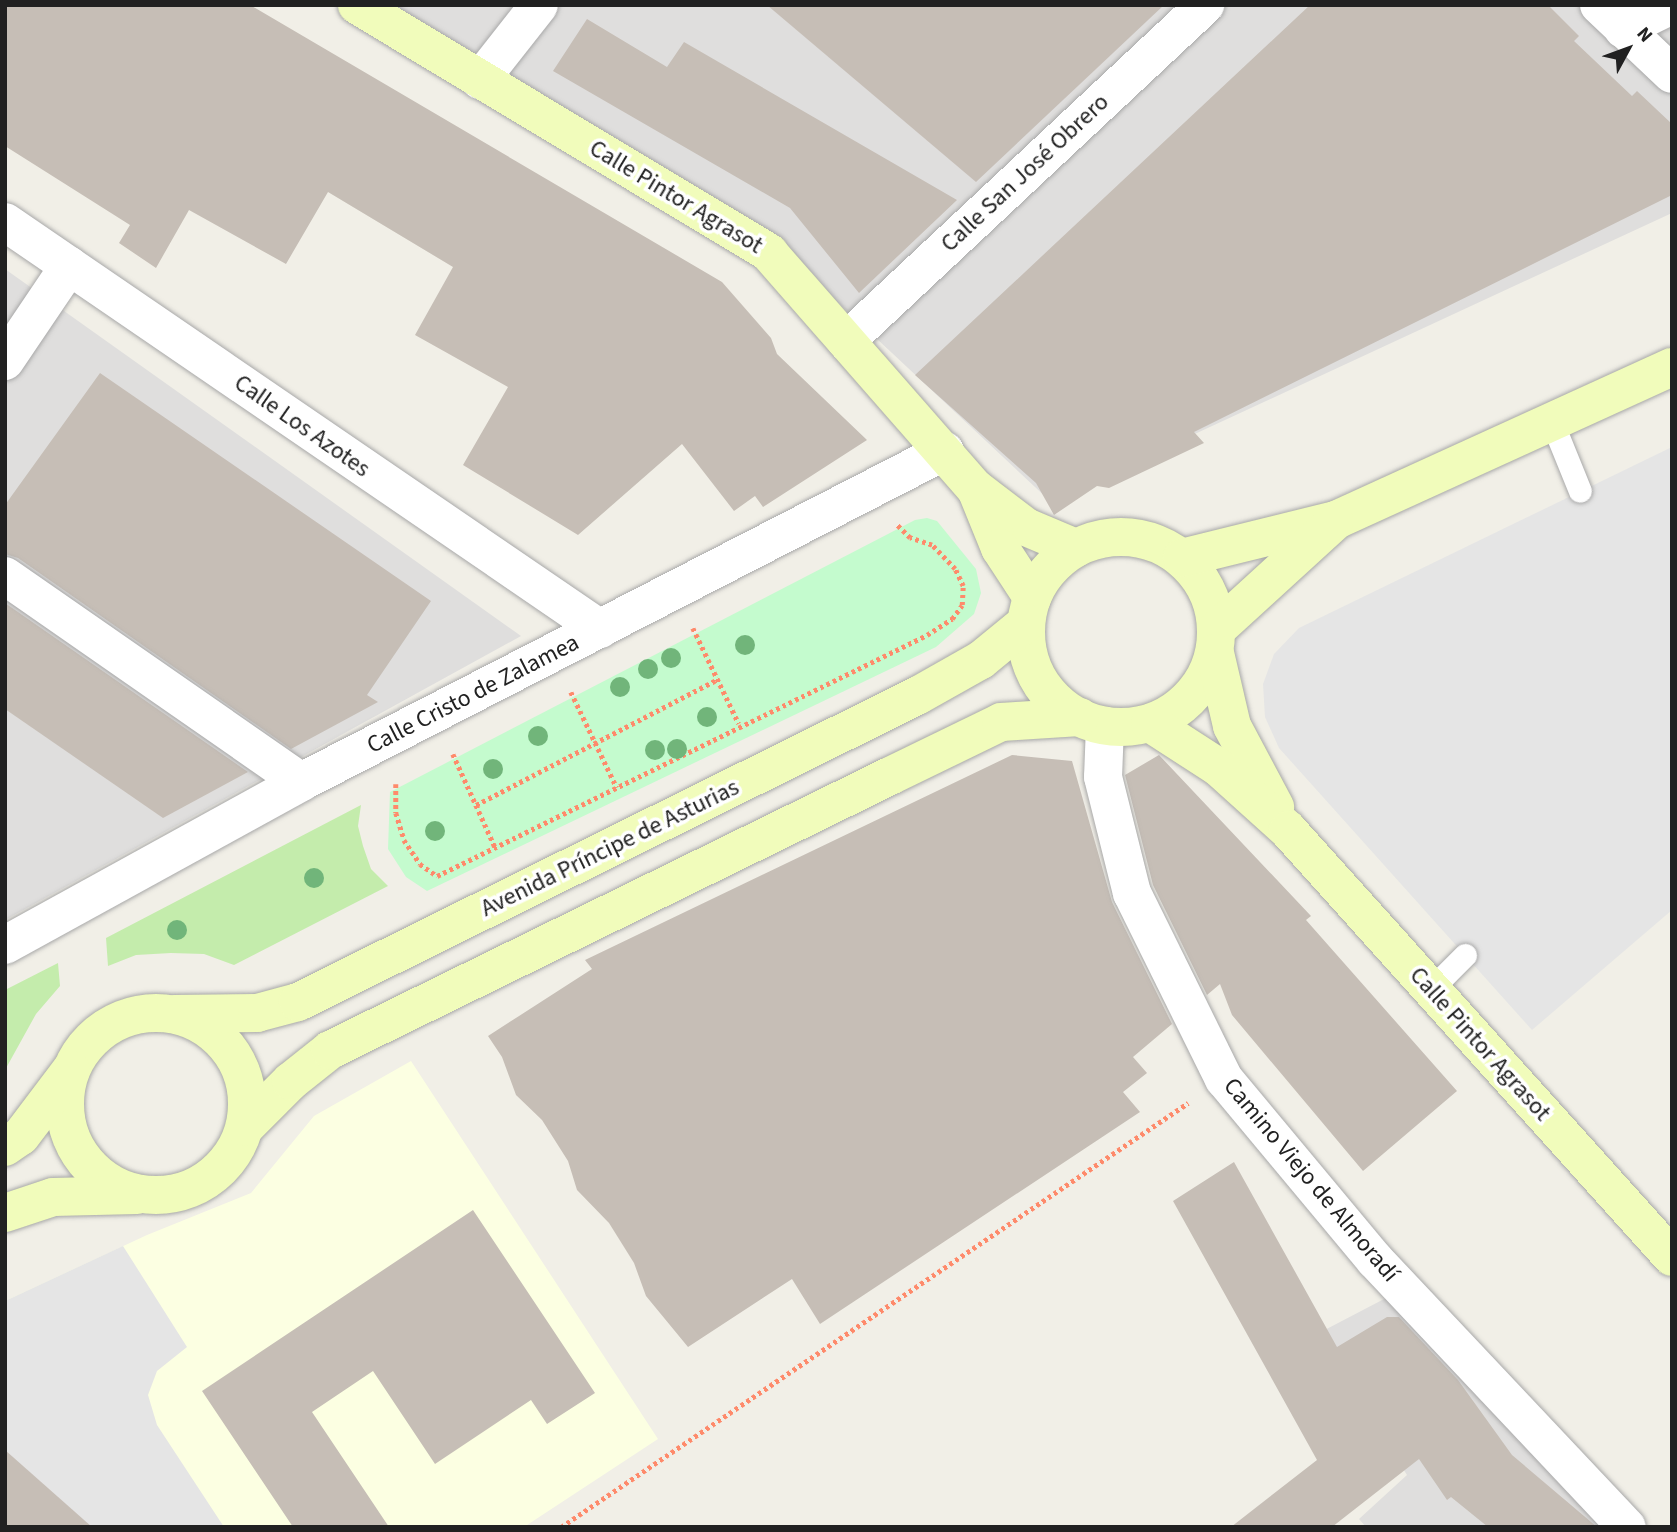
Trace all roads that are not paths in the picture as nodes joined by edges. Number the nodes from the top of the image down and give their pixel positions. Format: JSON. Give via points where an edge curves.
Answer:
{"nodes":[{"id":1,"x":358,"y":5,"type":"edge"},
{"id":2,"x":539,"y":5,"type":"edge"},
{"id":3,"x":1205,"y":5,"type":"edge"},
{"id":4,"x":1672,"y":5,"type":"edge"},
{"id":5,"x":1611,"y":17,"type":"edge"},
{"id":6,"x":1672,"y":74,"type":"edge"},
{"id":7,"x":480,"y":80,"type":"junction"},
{"id":8,"x":5,"y":222,"type":"edge"},
{"id":9,"x":69,"y":266,"type":"junction"},
{"id":10,"x":846,"y":341,"type":"junction"},
{"id":11,"x":5,"y":361,"type":"edge"},
{"id":12,"x":1672,"y":367,"type":"edge"},
{"id":13,"x":1552,"y":422,"type":"junction"},
{"id":14,"x":945,"y":451,"type":"junction"},
{"id":15,"x":975,"y":488,"type":"junction"},
{"id":16,"x":1580,"y":491,"type":"dead end"},
{"id":17,"x":1336,"y":520,"type":"junction"},
{"id":18,"x":1076,"y":548,"type":"junction"},
{"id":19,"x":1182,"y":558,"type":"junction"},
{"id":20,"x":5,"y":576,"type":"edge"},
{"id":21,"x":1029,"y":610,"type":"junction"},
{"id":22,"x":600,"y":629,"type":"junction"},
{"id":23,"x":1216,"y":641,"type":"junction"},
{"id":24,"x":1093,"y":721,"type":"junction"},
{"id":25,"x":1150,"y":723,"type":"junction"},
{"id":26,"x":301,"y":782,"type":"junction"},
{"id":27,"x":1288,"y":830,"type":"junction"},
{"id":28,"x":5,"y":945,"type":"edge"},
{"id":29,"x":1465,"y":956,"type":"dead end"},
{"id":30,"x":1431,"y":989,"type":"junction"},
{"id":31,"x":174,"y":1014,"type":"junction"},
{"id":32,"x":71,"y":1070,"type":"junction"},
{"id":33,"x":245,"y":1127,"type":"junction"},
{"id":34,"x":5,"y":1147,"type":"edge"},
{"id":35,"x":147,"y":1195,"type":"junction"},
{"id":36,"x":5,"y":1213,"type":"edge"},
{"id":37,"x":1672,"y":1257,"type":"edge"},
{"id":38,"x":1627,"y":1527,"type":"edge"}],
"edges":[{"from":1,"to":7,"type":"street","name":"Calle Pintor Agrasot"},
{"from":2,"to":7,"type":"street"},
{"from":3,"to":10,"type":"street","name":"Calle San José Obrero"},
{"from":4,"to":5,"type":"street"},
{"from":5,"to":6,"type":"street"},
{"from":7,"to":10,"type":"street","name":"Calle Pintor Agrasot","via":[[769,253]]},
{"from":8,"to":9,"type":"street","name":"Calle Los Azotes"},
{"from":9,"to":11,"type":"street"},
{"from":9,"to":22,"type":"street","name":"Calle Los Azotes"},
{"from":10,"to":14,"type":"street","name":"Calle Pintor Agrasot"},
{"from":12,"to":13,"type":"street"},
{"from":13,"to":16,"type":"lane"},
{"from":13,"to":17,"type":"street"},
{"from":14,"to":15,"type":"street","name":"Calle Pintor Agrasot"},
{"from":14,"to":22,"type":"street","name":"Calle Cristo de Zalamea"},
{"from":15,"to":18,"type":"street","name":"Calle Pintor Agrasot","via":[[1026,527]]},
{"from":15,"to":21,"type":"street"},
{"from":17,"to":19,"type":"street"},
{"from":17,"to":23,"type":"street"},
{"from":18,"to":19,"type":"street","via":[[1102,538],[1130,537],[1158,543]]},
{"from":18,"to":21,"type":"street","via":[[1058,561]]},
{"from":19,"to":23,"type":"street","via":[[1200,578],[1212,602]]},
{"from":20,"to":26,"type":"street"},
{"from":21,"to":24,"type":"street","via":[[1028,652],[1038,679],[1056,702]]},
{"from":21,"to":31,"type":"street","name":"Avenida Príncipe de Asturias","via":[[981,660],[918,696],[298,1002],[257,1013]]},
{"from":22,"to":26,"type":"street","name":"Calle Cristo de Zalamea"},
{"from":23,"to":25,"type":"street","via":[[1202,684],[1187,700]]},
{"from":23,"to":27,"type":"street","name":"Calle Pintor Agrasot","via":[[1232,726]]},
{"from":24,"to":25,"type":"street"},
{"from":24,"to":33,"type":"street","via":[[1001,722],[330,1051],[291,1081]]},
{"from":24,"to":38,"type":"street","name":"Camino Viejo de Almoradí","via":[[1132,893],[1224,1079],[1375,1260]]},
{"from":25,"to":27,"type":"street","name":"Calle Pintor Agrasot","via":[[1218,767]]},
{"from":26,"to":28,"type":"street","name":"Calle Cristo de Zalamea"},
{"from":27,"to":30,"type":"street","name":"Calle Pintor Agrasot"},
{"from":29,"to":30,"type":"lane"},
{"from":30,"to":37,"type":"street","name":"Calle Pintor Agrasot"},
{"from":31,"to":32,"type":"street","via":[[142,1013],[113,1024],[88,1043]]},
{"from":31,"to":33,"type":"street","via":[[201,1025],[224,1043],[243,1078]]},
{"from":32,"to":34,"type":"street","via":[[21,1136]]},
{"from":32,"to":35,"type":"street","via":[[65,1094],[73,1140],[103,1178],[124,1190]]},
{"from":33,"to":35,"type":"street","via":[[227,1161],[197,1186]]},
{"from":35,"to":36,"type":"street","via":[[52,1198]]}]}
